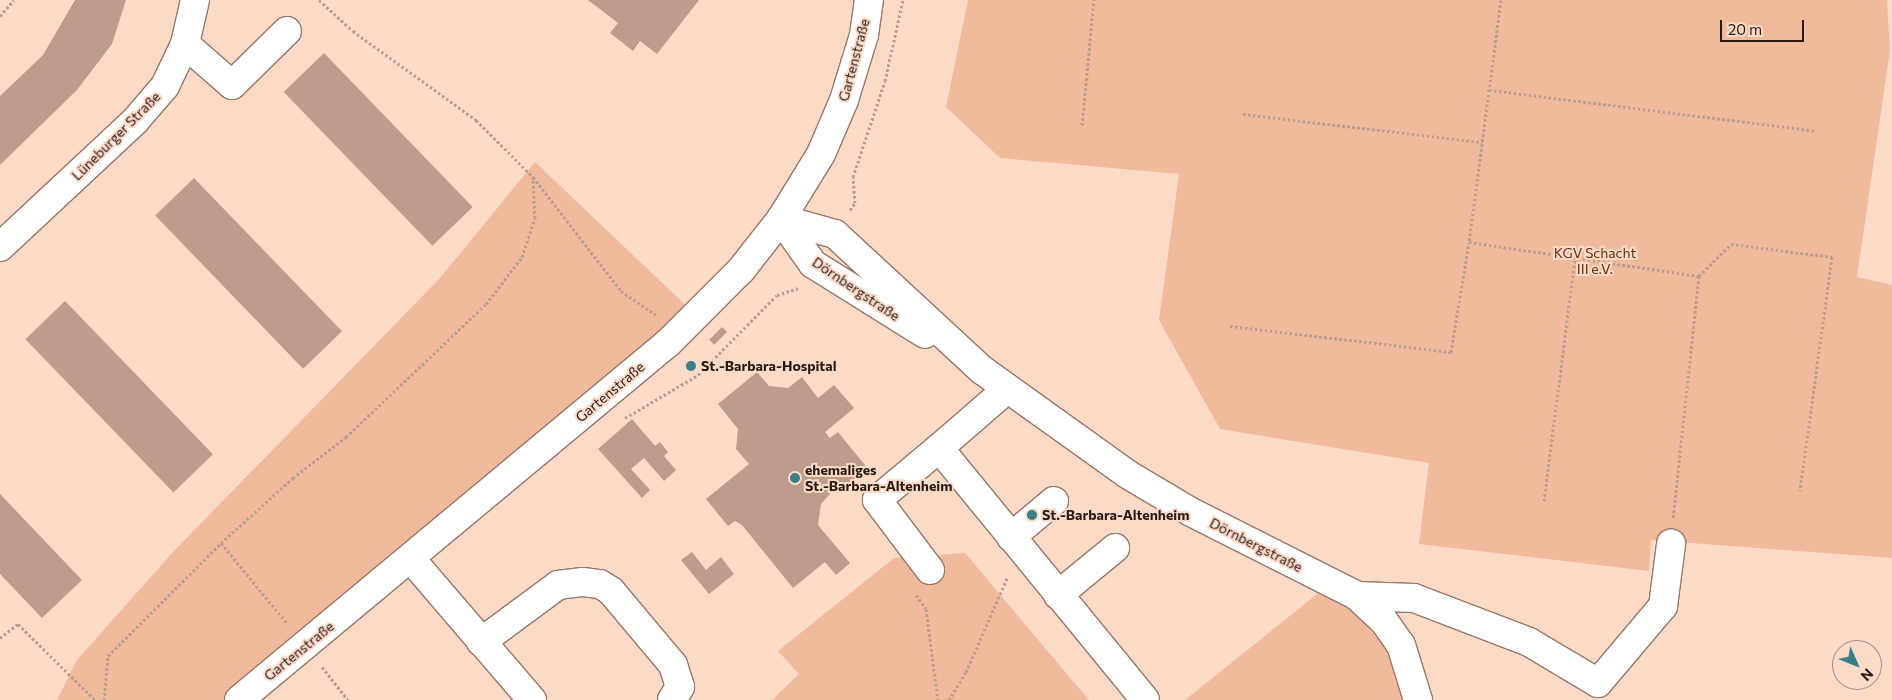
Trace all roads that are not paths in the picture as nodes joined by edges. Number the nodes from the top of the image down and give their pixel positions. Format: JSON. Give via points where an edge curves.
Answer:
{"nodes":[{"id":1,"x":195,"y":0,"type":"edge"},
{"id":2,"x":869,"y":0,"type":"edge"},
{"id":3,"x":287,"y":31,"type":"dead end"},
{"id":4,"x":185,"y":44,"type":"junction"},
{"id":5,"x":782,"y":219,"type":"junction"},
{"id":6,"x":0,"y":247,"type":"edge"},
{"id":7,"x":982,"y":370,"type":"junction"},
{"id":8,"x":1006,"y":390,"type":"junction"},
{"id":9,"x":939,"y":448,"type":"junction"},
{"id":10,"x":1054,"y":501,"type":"dead end"},
{"id":11,"x":1016,"y":542,"type":"junction"},
{"id":12,"x":1671,"y":544,"type":"road end"},
{"id":13,"x":1114,"y":548,"type":"dead end"},
{"id":14,"x":411,"y":559,"type":"junction"},
{"id":15,"x":930,"y":570,"type":"road end"},
{"id":16,"x":1058,"y":595,"type":"junction"},
{"id":17,"x":1357,"y":596,"type":"junction"},
{"id":18,"x":481,"y":642,"type":"junction"},
{"id":19,"x":239,"y":700,"type":"edge"},
{"id":20,"x":532,"y":700,"type":"edge"},
{"id":21,"x":672,"y":700,"type":"edge"},
{"id":22,"x":1145,"y":700,"type":"edge"},
{"id":23,"x":1418,"y":700,"type":"edge"}],
"edges":[{"from":1,"to":4,"type":"street","name":"Lüneburger Straße"},
{"from":2,"to":5,"type":"street","name":"Gartenstraße","via":[[864,35],[844,100],[821,154]]},
{"from":3,"to":4,"type":"street","via":[[232,85]]},
{"from":4,"to":6,"type":"street","name":"Lüneburger Straße","via":[[165,86],[135,121]]},
{"from":5,"to":7,"type":"street","name":"Dörnbergstraße","via":[[813,264]]},
{"from":5,"to":7,"type":"street","name":"Dörnbergstraße","via":[[834,234]]},
{"from":5,"to":14,"type":"street","name":"Gartenstraße","via":[[741,270],[679,332]]},
{"from":7,"to":8,"type":"street","name":"Dörnbergstraße"},
{"from":8,"to":9,"type":"street"},
{"from":8,"to":17,"type":"street","name":"Dörnbergstraße","via":[[1128,474],[1191,512]]},
{"from":9,"to":11,"type":"street"},
{"from":9,"to":15,"type":"street","via":[[877,500]]},
{"from":10,"to":11,"type":"street"},
{"from":11,"to":16,"type":"street"},
{"from":12,"to":17,"type":"street","via":[[1663,606],[1598,683],[1529,642],[1414,598]]},
{"from":13,"to":16,"type":"street"},
{"from":14,"to":18,"type":"street"},
{"from":14,"to":19,"type":"street","name":"Gartenstraße"},
{"from":16,"to":22,"type":"street"},
{"from":17,"to":23,"type":"street","name":"Dörnbergstraße","via":[[1384,621],[1401,645]]},
{"from":18,"to":20,"type":"street"},
{"from":18,"to":21,"type":"street","via":[[558,585],[600,584],[612,592],[673,665],[680,687]]}]}
